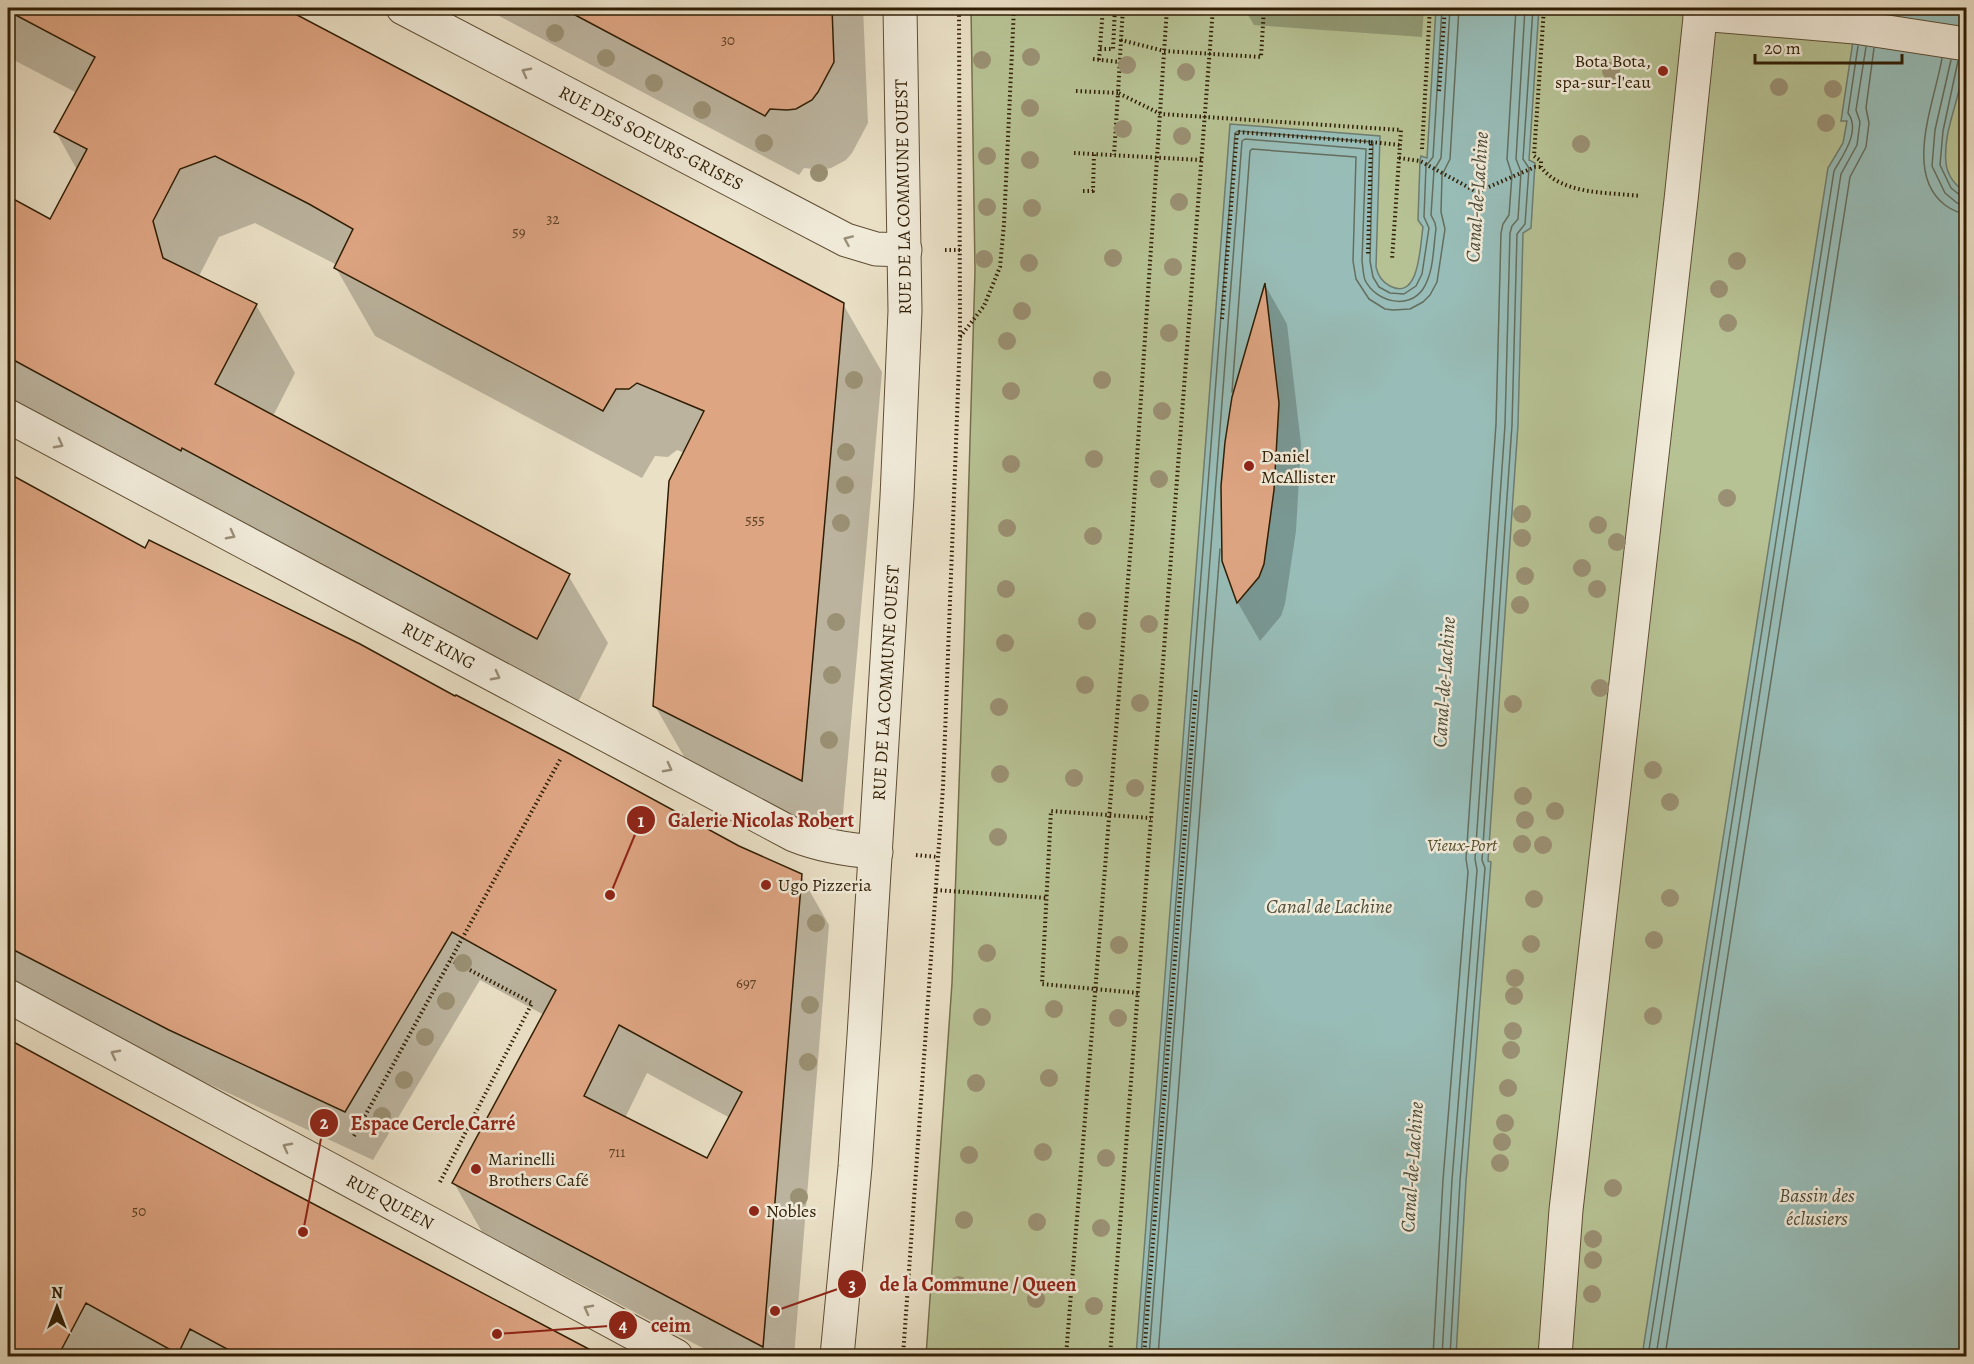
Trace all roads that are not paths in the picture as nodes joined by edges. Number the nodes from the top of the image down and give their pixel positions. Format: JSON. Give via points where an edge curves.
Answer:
{"nodes":[{"id":1,"x":403,"y":8,"type":"edge"},
{"id":2,"x":900,"y":8,"type":"edge"},
{"id":3,"x":1701,"y":11,"type":"edge"},
{"id":4,"x":1966,"y":44,"type":"edge"},
{"id":5,"x":905,"y":250,"type":"junction"},
{"id":6,"x":8,"y":416,"type":"edge"},
{"id":7,"x":876,"y":852,"type":"junction"},
{"id":8,"x":8,"y":996,"type":"edge"},
{"id":9,"x":676,"y":1356,"type":"edge"},
{"id":10,"x":837,"y":1356,"type":"edge"},
{"id":11,"x":1555,"y":1356,"type":"edge"}],
"edges":[{"from":5,"to":1,"type":"street","name":"RUE DES SOEURS-GRISES","one_way":true,"via":[[876,249],[846,240]]},
{"from":2,"to":5,"type":"street","name":"RUE DE LA COMMUNE OUEST"},
{"from":3,"to":4,"type":"street","via":[[1855,27]]},
{"from":3,"to":11,"type":"street","via":[[1566,1210]]},
{"from":5,"to":7,"type":"street","name":"RUE DE LA COMMUNE OUEST","via":[[897,497]]},
{"from":6,"to":7,"type":"street","name":"RUE KING","one_way":true,"via":[[794,835],[838,848]]},
{"from":7,"to":10,"type":"street","name":"RUE DE LA COMMUNE OUEST","via":[[855,1167]]},
{"from":9,"to":8,"type":"street","name":"RUE QUEEN","one_way":true}]}
